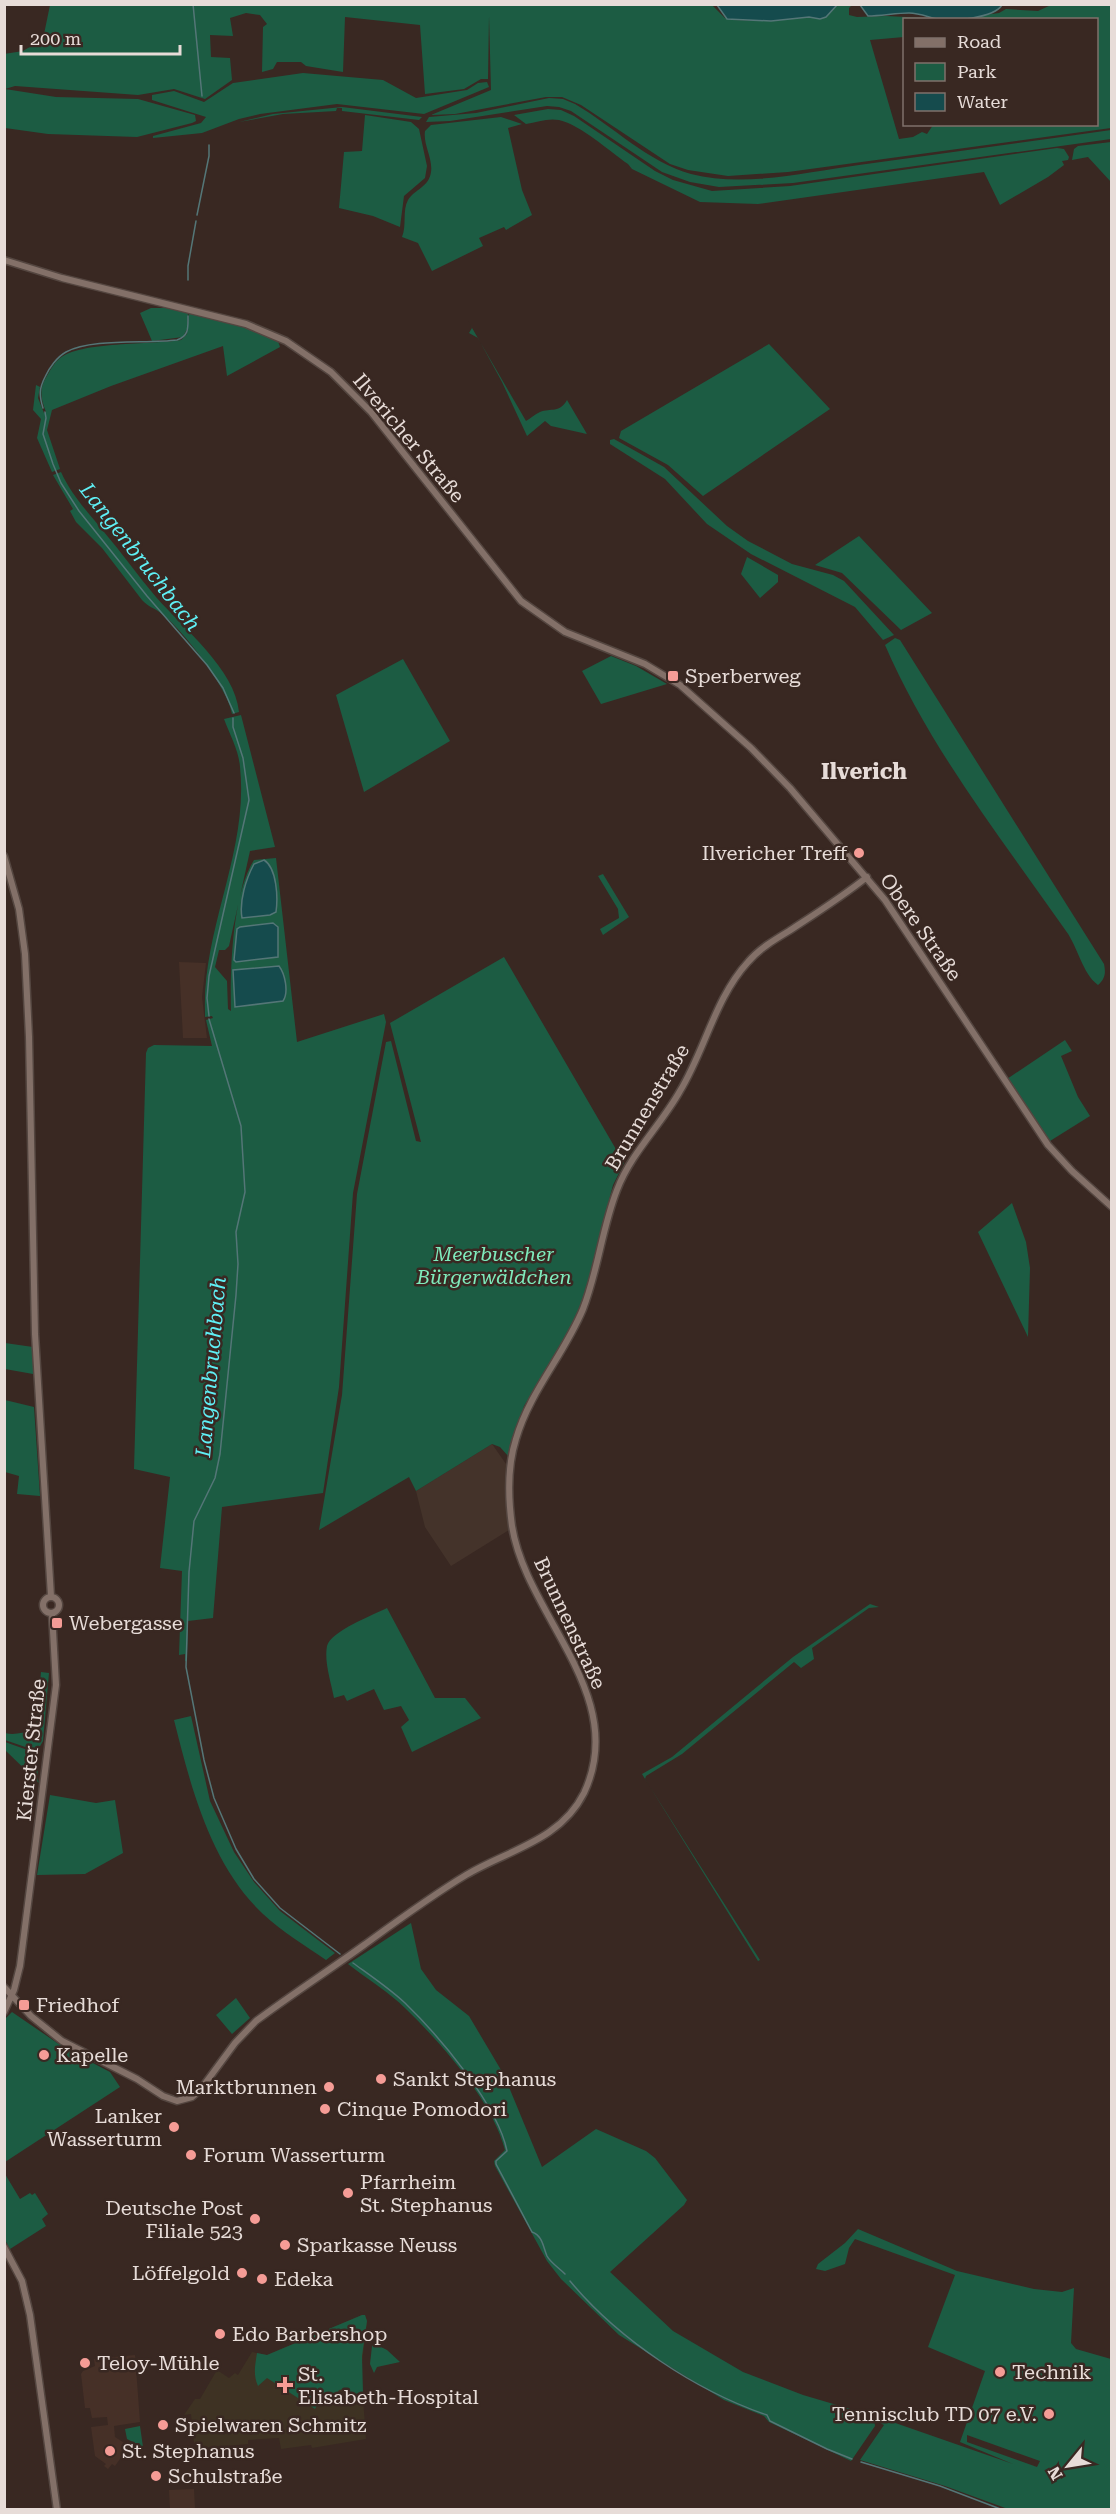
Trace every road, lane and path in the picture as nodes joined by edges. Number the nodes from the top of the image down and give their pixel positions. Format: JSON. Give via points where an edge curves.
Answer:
{"nodes":[{"id":1,"x":4,"y":260,"type":"edge"},
{"id":2,"x":680,"y":685,"type":"joint"},
{"id":3,"x":4,"y":856,"type":"edge"},
{"id":4,"x":867,"y":877,"type":"junction"},
{"id":5,"x":1112,"y":1208,"type":"edge"},
{"id":6,"x":51,"y":1596,"type":"junction"},
{"id":7,"x":52,"y":1613,"type":"junction"},
{"id":8,"x":4,"y":1987,"type":"edge"},
{"id":9,"x":12,"y":1997,"type":"junction"},
{"id":10,"x":4,"y":2012,"type":"edge"},
{"id":11,"x":4,"y":2247,"type":"edge"},
{"id":12,"x":57,"y":2510,"type":"edge"}],
"edges":[{"from":1,"to":2,"type":"street","name":"Ilvericher Straße","via":[[225,317],[286,340],[357,396],[521,601],[565,632],[645,664]]},
{"from":2,"to":4,"type":"street","name":"Obere Straße","via":[[790,788]]},
{"from":3,"to":6,"type":"street","name":"Kierster Straße","via":[[19,909],[25,954],[36,1358]]},
{"from":4,"to":5,"type":"street","name":"Obere Straße","via":[[1035,1128],[1072,1171]]},
{"from":4,"to":9,"type":"street","name":"Brunnenstraße","via":[[757,953],[732,982],[680,1093],[620,1180],[583,1308],[527,1407],[516,1436],[509,1505],[520,1556],[577,1668],[592,1711],[594,1747],[583,1795],[545,1836],[468,1874],[256,2022],[236,2041],[201,2089],[183,2101],[163,2096],[62,2041]]},
{"from":6,"to":7,"type":"street","name":"Kierster Straße","via":[[60,1603]]},
{"from":6,"to":7,"type":"street","name":"Kierster Straße","via":[[45,1598],[43,1605]]},
{"from":7,"to":9,"type":"street","name":"Kierster Straße","via":[[56,1685],[20,1966]]},
{"from":8,"to":9,"type":"street"},
{"from":9,"to":10,"type":"street","name":"Kierster Straße"},
{"from":11,"to":12,"type":"street","via":[[22,2282],[30,2315]]}]}
